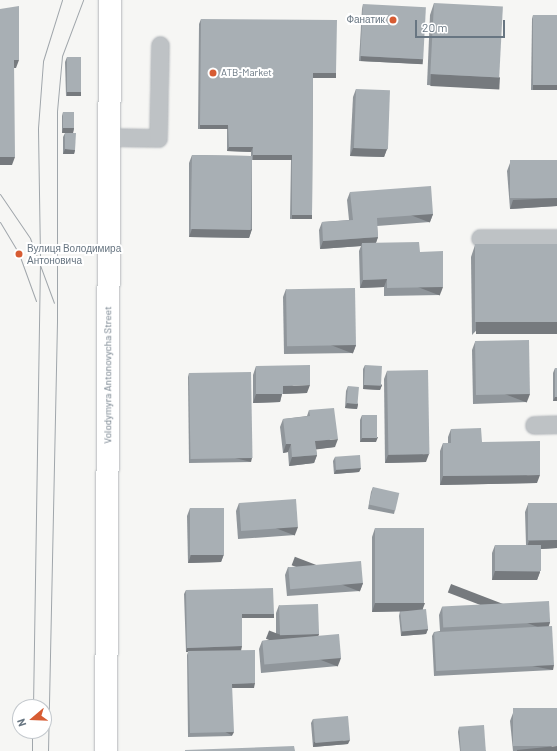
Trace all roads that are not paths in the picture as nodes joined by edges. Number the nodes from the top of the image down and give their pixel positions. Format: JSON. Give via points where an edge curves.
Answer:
{"nodes":[{"id":1,"x":110,"y":0,"type":"edge"},
{"id":2,"x":160,"y":45,"type":"dead end"},
{"id":3,"x":109,"y":137,"type":"junction"},
{"id":4,"x":480,"y":238,"type":"dead end"},
{"id":5,"x":557,"y":238,"type":"edge"},
{"id":6,"x":557,"y":424,"type":"edge"},
{"id":7,"x":534,"y":425,"type":"dead end"},
{"id":8,"x":106,"y":751,"type":"edge"}],
"edges":[{"from":1,"to":3,"type":"street","name":"Volodymyra Antonovycha Street"},
{"from":2,"to":3,"type":"lane","via":[[158,138]]},
{"from":3,"to":8,"type":"street","name":"Volodymyra Antonovycha Street"},
{"from":4,"to":5,"type":"lane"},
{"from":6,"to":7,"type":"lane"}]}
